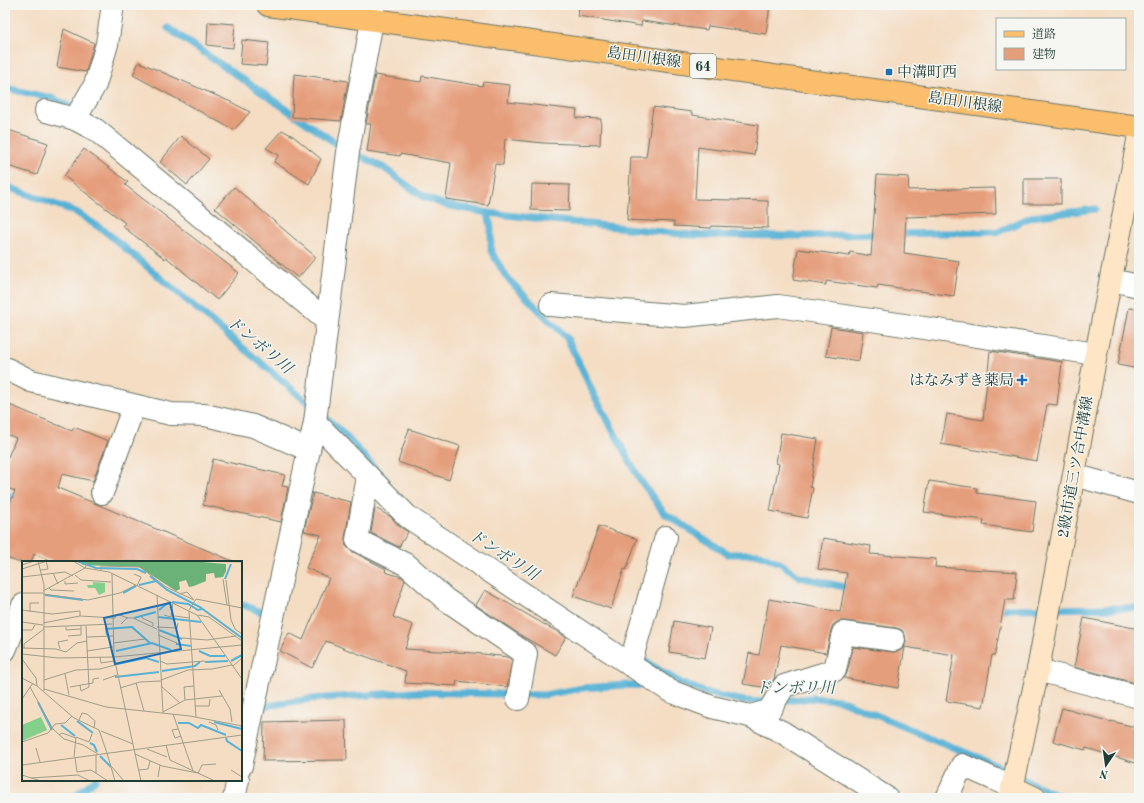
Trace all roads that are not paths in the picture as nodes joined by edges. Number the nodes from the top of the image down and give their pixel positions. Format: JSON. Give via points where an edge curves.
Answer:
{"nodes":[{"id":1,"x":113,"y":5,"type":"edge"},
{"id":2,"x":268,"y":5,"type":"edge"},
{"id":3,"x":373,"y":12,"type":"edge"},
{"id":4,"x":46,"y":111,"type":"dead end"},
{"id":5,"x":75,"y":119,"type":"junction"},
{"id":6,"x":1139,"y":127,"type":"edge"},
{"id":7,"x":1139,"y":136,"type":"edge"},
{"id":8,"x":1111,"y":280,"type":"junction"},
{"id":9,"x":1139,"y":286,"type":"edge"},
{"id":10,"x":550,"y":306,"type":"dead end"},
{"id":11,"x":327,"y":321,"type":"junction"},
{"id":12,"x":1096,"y":354,"type":"junction"},
{"id":13,"x":5,"y":368,"type":"edge"},
{"id":14,"x":134,"y":406,"type":"junction"},
{"id":15,"x":315,"y":422,"type":"junction"},
{"id":16,"x":309,"y":450,"type":"junction"},
{"id":17,"x":1074,"y":474,"type":"junction"},
{"id":18,"x":368,"y":476,"type":"junction"},
{"id":19,"x":102,"y":493,"type":"dead end"},
{"id":20,"x":1139,"y":493,"type":"edge"},
{"id":21,"x":666,"y":537,"type":"dead end"},
{"id":22,"x":22,"y":608,"type":"edge"},
{"id":23,"x":894,"y":640,"type":"dead end"},
{"id":24,"x":5,"y":650,"type":"edge"},
{"id":25,"x":630,"y":665,"type":"junction"},
{"id":26,"x":1038,"y":670,"type":"junction"},
{"id":27,"x":1139,"y":696,"type":"edge"},
{"id":28,"x":518,"y":699,"type":"dead end"},
{"id":29,"x":750,"y":716,"type":"junction"},
{"id":30,"x":242,"y":761,"type":"edge"},
{"id":31,"x":238,"y":781,"type":"edge"},
{"id":32,"x":1011,"y":792,"type":"edge"},
{"id":33,"x":234,"y":798,"type":"edge"},
{"id":34,"x":887,"y":798,"type":"edge"},
{"id":35,"x":947,"y":798,"type":"edge"},
{"id":36,"x":1035,"y":798,"type":"edge"}],
"edges":[{"from":1,"to":5,"type":"street","via":[[107,44],[95,85]]},
{"from":2,"to":3,"type":"main road","name":"島田川根線","number":"64"},
{"from":3,"to":6,"type":"main road","name":"島田川根線","number":"64"},
{"from":3,"to":11,"type":"street","via":[[348,152]]},
{"from":4,"to":5,"type":"street"},
{"from":5,"to":11,"type":"street","via":[[96,130]]},
{"from":7,"to":8,"type":"street","name":"2級市道三ツ合中溝線"},
{"from":8,"to":9,"type":"street"},
{"from":8,"to":12,"type":"street","name":"2級市道三ツ合中溝線"},
{"from":10,"to":12,"type":"street","via":[[684,316],[778,306]]},
{"from":11,"to":15,"type":"street"},
{"from":12,"to":17,"type":"street","name":"2級市道三ツ合中溝線"},
{"from":13,"to":14,"type":"street","via":[[31,381]]},
{"from":14,"to":16,"type":"street","via":[[171,414],[205,415],[253,426]]},
{"from":14,"to":19,"type":"street"},
{"from":15,"to":16,"type":"street"},
{"from":15,"to":18,"type":"street"},
{"from":16,"to":30,"type":"street"},
{"from":17,"to":20,"type":"street"},
{"from":17,"to":26,"type":"street","name":"2級市道三ツ合中溝線"},
{"from":18,"to":25,"type":"street","via":[[408,517]]},
{"from":18,"to":28,"type":"street","via":[[357,540],[407,565],[445,599],[526,654]]},
{"from":21,"to":25,"type":"street"},
{"from":22,"to":24,"type":"street"},
{"from":23,"to":29,"type":"street","via":[[843,633],[835,670],[784,686],[769,712]]},
{"from":25,"to":29,"type":"street","via":[[670,691],[712,707]]},
{"from":26,"to":27,"type":"street"},
{"from":26,"to":32,"type":"street","name":"2級市道三ツ合中溝線"},
{"from":29,"to":34,"type":"street","via":[[782,732]]},
{"from":31,"to":33,"type":"street"},
{"from":32,"to":35,"type":"street","via":[[962,765]]},
{"from":32,"to":36,"type":"street"}]}
